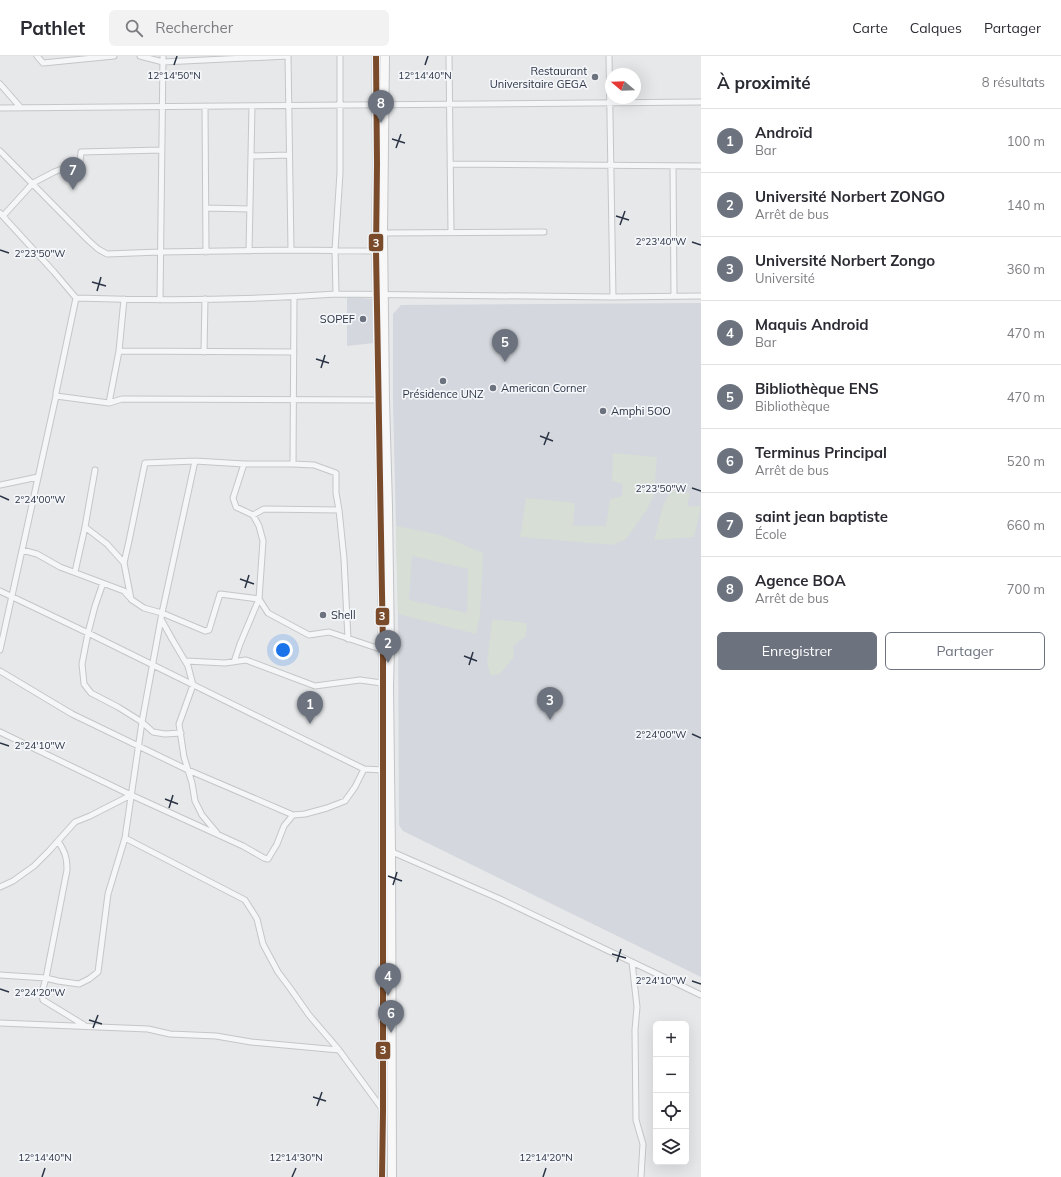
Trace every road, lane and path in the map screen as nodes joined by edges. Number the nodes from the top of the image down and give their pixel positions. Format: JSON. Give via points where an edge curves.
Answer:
{"nodes":[{"id":1,"x":37,"y":56,"type":"edge"},
{"id":2,"x":114,"y":56,"type":"edge"},
{"id":3,"x":140,"y":56,"type":"edge"},
{"id":4,"x":288,"y":56,"type":"edge"},
{"id":5,"x":340,"y":56,"type":"edge"},
{"id":6,"x":376,"y":56,"type":"edge"},
{"id":7,"x":384,"y":56,"type":"edge"},
{"id":8,"x":449,"y":56,"type":"edge"},
{"id":9,"x":609,"y":56,"type":"edge"},
{"id":10,"x":163,"y":59,"type":"edge"},
{"id":11,"x":609,"y":68,"type":"edge"},
{"id":12,"x":0,"y":84,"type":"edge"},
{"id":13,"x":605,"y":102,"type":"edge"},
{"id":14,"x":641,"y":102,"type":"edge"},
{"id":15,"x":701,"y":102,"type":"edge"},
{"id":16,"x":380,"y":104,"type":"junction"},
{"id":17,"x":449,"y":104,"type":"junction"},
{"id":18,"x":609,"y":104,"type":"edge"},
{"id":19,"x":289,"y":105,"type":"junction"},
{"id":20,"x":341,"y":105,"type":"junction"},
{"id":21,"x":162,"y":106,"type":"junction"},
{"id":22,"x":205,"y":106,"type":"junction"},
{"id":23,"x":252,"y":106,"type":"junction"},
{"id":24,"x":0,"y":108,"type":"edge"},
{"id":25,"x":21,"y":108,"type":"junction"},
{"id":26,"x":162,"y":150,"type":"junction"},
{"id":27,"x":0,"y":151,"type":"edge"},
{"id":28,"x":289,"y":155,"type":"junction"},
{"id":29,"x":251,"y":156,"type":"junction"},
{"id":30,"x":450,"y":164,"type":"junction"},
{"id":31,"x":611,"y":166,"type":"junction"},
{"id":32,"x":673,"y":166,"type":"junction"},
{"id":33,"x":701,"y":166,"type":"edge"},
{"id":34,"x":33,"y":183,"type":"junction"},
{"id":35,"x":206,"y":208,"type":"junction"},
{"id":36,"x":250,"y":209,"type":"junction"},
{"id":37,"x":1,"y":215,"type":"edge"},
{"id":38,"x":451,"y":232,"type":"junction"},
{"id":39,"x":544,"y":232,"type":"dead end"},
{"id":40,"x":380,"y":233,"type":"junction"},
{"id":41,"x":291,"y":250,"type":"junction"},
{"id":42,"x":335,"y":250,"type":"junction"},
{"id":43,"x":249,"y":251,"type":"junction"},
{"id":44,"x":376,"y":251,"type":"junction"},
{"id":45,"x":160,"y":252,"type":"junction"},
{"id":46,"x":206,"y":252,"type":"junction"},
{"id":47,"x":336,"y":294,"type":"junction"},
{"id":48,"x":381,"y":295,"type":"junction"},
{"id":49,"x":674,"y":296,"type":"junction"},
{"id":50,"x":701,"y":296,"type":"edge"},
{"id":51,"x":294,"y":297,"type":"junction"},
{"id":52,"x":76,"y":298,"type":"junction"},
{"id":53,"x":613,"y":298,"type":"junction"},
{"id":54,"x":124,"y":299,"type":"junction"},
{"id":55,"x":204,"y":299,"type":"junction"},
{"id":56,"x":160,"y":300,"type":"junction"},
{"id":57,"x":119,"y":351,"type":"junction"},
{"id":58,"x":204,"y":352,"type":"junction"},
{"id":59,"x":294,"y":352,"type":"junction"},
{"id":60,"x":56,"y":396,"type":"junction"},
{"id":61,"x":294,"y":399,"type":"junction"},
{"id":62,"x":379,"y":400,"type":"junction"},
{"id":63,"x":109,"y":403,"type":"junction"},
{"id":64,"x":194,"y":461,"type":"junction"},
{"id":65,"x":244,"y":464,"type":"junction"},
{"id":66,"x":293,"y":464,"type":"junction"},
{"id":67,"x":96,"y":470,"type":"dead end"},
{"id":68,"x":38,"y":477,"type":"junction"},
{"id":69,"x":0,"y":485,"type":"edge"},
{"id":70,"x":339,"y":510,"type":"junction"},
{"id":71,"x":253,"y":515,"type":"junction"},
{"id":72,"x":85,"y":527,"type":"junction"},
{"id":73,"x":22,"y":550,"type":"junction"},
{"id":74,"x":124,"y":563,"type":"junction"},
{"id":75,"x":75,"y":572,"type":"junction"},
{"id":76,"x":103,"y":583,"type":"junction"},
{"id":77,"x":0,"y":591,"type":"edge"},
{"id":78,"x":12,"y":597,"type":"junction"},
{"id":79,"x":259,"y":599,"type":"junction"},
{"id":80,"x":132,"y":600,"type":"junction"},
{"id":81,"x":162,"y":613,"type":"junction"},
{"id":82,"x":161,"y":619,"type":"junction"},
{"id":83,"x":88,"y":633,"type":"junction"},
{"id":84,"x":348,"y":639,"type":"junction"},
{"id":85,"x":0,"y":650,"type":"edge"},
{"id":86,"x":383,"y":650,"type":"junction"},
{"id":87,"x":186,"y":662,"type":"junction"},
{"id":88,"x":234,"y":662,"type":"junction"},
{"id":89,"x":153,"y":665,"type":"junction"},
{"id":90,"x":0,"y":671,"type":"edge"},
{"id":91,"x":382,"y":683,"type":"junction"},
{"id":92,"x":193,"y":685,"type":"junction"},
{"id":93,"x":142,"y":722,"type":"junction"},
{"id":94,"x":0,"y":732,"type":"edge"},
{"id":95,"x":181,"y":733,"type":"junction"},
{"id":96,"x":139,"y":747,"type":"junction"},
{"id":97,"x":364,"y":769,"type":"junction"},
{"id":98,"x":188,"y":770,"type":"junction"},
{"id":99,"x":383,"y":770,"type":"junction"},
{"id":100,"x":131,"y":795,"type":"junction"},
{"id":101,"x":293,"y":815,"type":"junction"},
{"id":102,"x":219,"y":835,"type":"junction"},
{"id":103,"x":125,"y":838,"type":"junction"},
{"id":104,"x":58,"y":840,"type":"junction"},
{"id":105,"x":387,"y":850,"type":"junction"},
{"id":106,"x":0,"y":887,"type":"edge"},
{"id":107,"x":632,"y":962,"type":"junction"},
{"id":108,"x":0,"y":975,"type":"edge"},
{"id":109,"x":46,"y":978,"type":"junction"},
{"id":110,"x":701,"y":995,"type":"edge"},
{"id":111,"x":0,"y":1023,"type":"edge"},
{"id":112,"x":85,"y":1026,"type":"junction"},
{"id":113,"x":339,"y":1050,"type":"junction"},
{"id":114,"x":383,"y":1111,"type":"junction"},
{"id":115,"x":382,"y":1177,"type":"edge"},
{"id":116,"x":392,"y":1177,"type":"edge"},
{"id":117,"x":641,"y":1177,"type":"edge"}],
"edges":[{"from":1,"to":2,"type":"street","via":[[43,63]]},
{"from":3,"to":10,"type":"street"},
{"from":4,"to":10,"type":"street"},
{"from":4,"to":19,"type":"street"},
{"from":5,"to":20,"type":"street"},
{"from":6,"to":16,"type":"main road"},
{"from":7,"to":16,"type":"main road"},
{"from":8,"to":17,"type":"street"},
{"from":9,"to":11,"type":"street"},
{"from":10,"to":21,"type":"street"},
{"from":12,"to":25,"type":"street"},
{"from":13,"to":17,"type":"street"},
{"from":14,"to":15,"type":"street"},
{"from":16,"to":17,"type":"street"},
{"from":16,"to":20,"type":"street"},
{"from":16,"to":40,"type":"main road","via":[[377,164]]},
{"from":17,"to":30,"type":"street"},
{"from":18,"to":31,"type":"street"},
{"from":19,"to":20,"type":"street"},
{"from":19,"to":23,"type":"street"},
{"from":19,"to":28,"type":"street"},
{"from":20,"to":42,"type":"street"},
{"from":21,"to":22,"type":"street"},
{"from":21,"to":25,"type":"street"},
{"from":21,"to":26,"type":"street"},
{"from":22,"to":23,"type":"street"},
{"from":22,"to":35,"type":"street"},
{"from":23,"to":29,"type":"street"},
{"from":24,"to":25,"type":"street"},
{"from":26,"to":34,"type":"street","via":[[82,152],[80,162]]},
{"from":26,"to":45,"type":"street"},
{"from":27,"to":34,"type":"street"},
{"from":28,"to":29,"type":"street"},
{"from":28,"to":41,"type":"street"},
{"from":29,"to":36,"type":"street"},
{"from":30,"to":31,"type":"street"},
{"from":30,"to":38,"type":"street"},
{"from":31,"to":32,"type":"street"},
{"from":31,"to":53,"type":"street"},
{"from":32,"to":33,"type":"street"},
{"from":32,"to":49,"type":"street"},
{"from":34,"to":37,"type":"street"},
{"from":34,"to":45,"type":"street","via":[[88,240],[107,254]]},
{"from":35,"to":36,"type":"street"},
{"from":35,"to":46,"type":"street"},
{"from":36,"to":43,"type":"street"},
{"from":37,"to":52,"type":"street"},
{"from":38,"to":39,"type":"street"},
{"from":38,"to":40,"type":"street"},
{"from":40,"to":44,"type":"main road"},
{"from":40,"to":48,"type":"main road"},
{"from":41,"to":42,"type":"street"},
{"from":41,"to":43,"type":"street"},
{"from":42,"to":44,"type":"street"},
{"from":42,"to":47,"type":"street"},
{"from":43,"to":46,"type":"street"},
{"from":44,"to":48,"type":"main road"},
{"from":45,"to":46,"type":"street"},
{"from":45,"to":56,"type":"street"},
{"from":47,"to":48,"type":"street"},
{"from":47,"to":51,"type":"street"},
{"from":48,"to":53,"type":"street"},
{"from":48,"to":62,"type":"main road","via":[[378,335]]},
{"from":48,"to":105,"type":"main road","via":[[390,649]]},
{"from":49,"to":50,"type":"street"},
{"from":49,"to":53,"type":"street"},
{"from":51,"to":55,"type":"street"},
{"from":51,"to":59,"type":"street"},
{"from":52,"to":54,"type":"street"},
{"from":52,"to":60,"type":"street"},
{"from":54,"to":56,"type":"street"},
{"from":54,"to":57,"type":"street"},
{"from":55,"to":56,"type":"street"},
{"from":55,"to":58,"type":"street"},
{"from":57,"to":58,"type":"street"},
{"from":57,"to":63,"type":"street"},
{"from":58,"to":59,"type":"street"},
{"from":59,"to":61,"type":"street"},
{"from":60,"to":63,"type":"street"},
{"from":60,"to":68,"type":"street"},
{"from":61,"to":62,"type":"street"},
{"from":61,"to":63,"type":"street","via":[[122,399]]},
{"from":61,"to":66,"type":"street"},
{"from":62,"to":86,"type":"main road"},
{"from":64,"to":65,"type":"street"},
{"from":64,"to":74,"type":"street","via":[[145,463]]},
{"from":64,"to":81,"type":"street"},
{"from":65,"to":66,"type":"street"},
{"from":65,"to":71,"type":"street","via":[[233,498],[236,507]]},
{"from":66,"to":70,"type":"street","via":[[314,465],[336,472]]},
{"from":67,"to":72,"type":"street"},
{"from":68,"to":69,"type":"street"},
{"from":68,"to":73,"type":"street"},
{"from":70,"to":71,"type":"street","via":[[264,509]]},
{"from":70,"to":84,"type":"street"},
{"from":71,"to":79,"type":"street","via":[[263,541]]},
{"from":72,"to":74,"type":"street","via":[[107,544]]},
{"from":72,"to":75,"type":"street"},
{"from":73,"to":75,"type":"street","via":[[37,554]]},
{"from":73,"to":78,"type":"street"},
{"from":74,"to":80,"type":"street"},
{"from":75,"to":76,"type":"street"},
{"from":76,"to":80,"type":"street","via":[[124,591]]},
{"from":76,"to":83,"type":"street","via":[[94,606]]},
{"from":77,"to":78,"type":"street"},
{"from":78,"to":83,"type":"street"},
{"from":78,"to":85,"type":"street"},
{"from":79,"to":81,"type":"street","via":[[220,594],[209,630],[205,632]]},
{"from":79,"to":84,"type":"street","via":[[268,613],[309,635],[329,632]]},
{"from":79,"to":88,"type":"street"},
{"from":80,"to":81,"type":"street","via":[[144,608]]},
{"from":81,"to":82,"type":"street"},
{"from":82,"to":87,"type":"street"},
{"from":82,"to":89,"type":"street"},
{"from":83,"to":89,"type":"street"},
{"from":83,"to":93,"type":"street","via":[[82,664],[84,684],[92,692]]},
{"from":84,"to":86,"type":"street"},
{"from":86,"to":91,"type":"main road"},
{"from":87,"to":88,"type":"street"},
{"from":87,"to":92,"type":"street"},
{"from":88,"to":91,"type":"street","via":[[246,660],[315,686],[360,680]]},
{"from":89,"to":92,"type":"street"},
{"from":89,"to":93,"type":"street"},
{"from":90,"to":96,"type":"street","via":[[72,714]]},
{"from":91,"to":99,"type":"main road"},
{"from":92,"to":95,"type":"street","via":[[180,724]]},
{"from":92,"to":97,"type":"street"},
{"from":93,"to":95,"type":"street","via":[[154,732]]},
{"from":93,"to":96,"type":"street"},
{"from":94,"to":100,"type":"street"},
{"from":95,"to":98,"type":"street"},
{"from":96,"to":98,"type":"street"},
{"from":96,"to":100,"type":"street"},
{"from":97,"to":99,"type":"street"},
{"from":97,"to":101,"type":"street","via":[[345,800],[327,808]]},
{"from":98,"to":101,"type":"street"},
{"from":98,"to":102,"type":"street","via":[[195,802]]},
{"from":99,"to":105,"type":"main road"},
{"from":100,"to":102,"type":"street"},
{"from":100,"to":103,"type":"street"},
{"from":100,"to":104,"type":"street","via":[[75,822]]},
{"from":101,"to":102,"type":"street","via":[[284,826],[268,858]]},
{"from":103,"to":109,"type":"street","via":[[108,894],[98,972],[78,984]]},
{"from":103,"to":113,"type":"street","via":[[245,900],[257,919],[263,944],[278,972],[309,1016]]},
{"from":104,"to":106,"type":"street","via":[[34,866]]},
{"from":104,"to":109,"type":"street","via":[[67,857],[67,870]]},
{"from":105,"to":107,"type":"street","via":[[500,899]]},
{"from":105,"to":114,"type":"main road"},
{"from":105,"to":116,"type":"main road"},
{"from":107,"to":110,"type":"street"},
{"from":107,"to":117,"type":"street","via":[[637,1007],[636,1120],[644,1144]]},
{"from":108,"to":109,"type":"street"},
{"from":109,"to":112,"type":"street","via":[[42,1000]]},
{"from":111,"to":112,"type":"street"},
{"from":112,"to":113,"type":"street","via":[[148,1029],[170,1034],[216,1036]]},
{"from":113,"to":114,"type":"street"},
{"from":114,"to":115,"type":"main road"}]}
